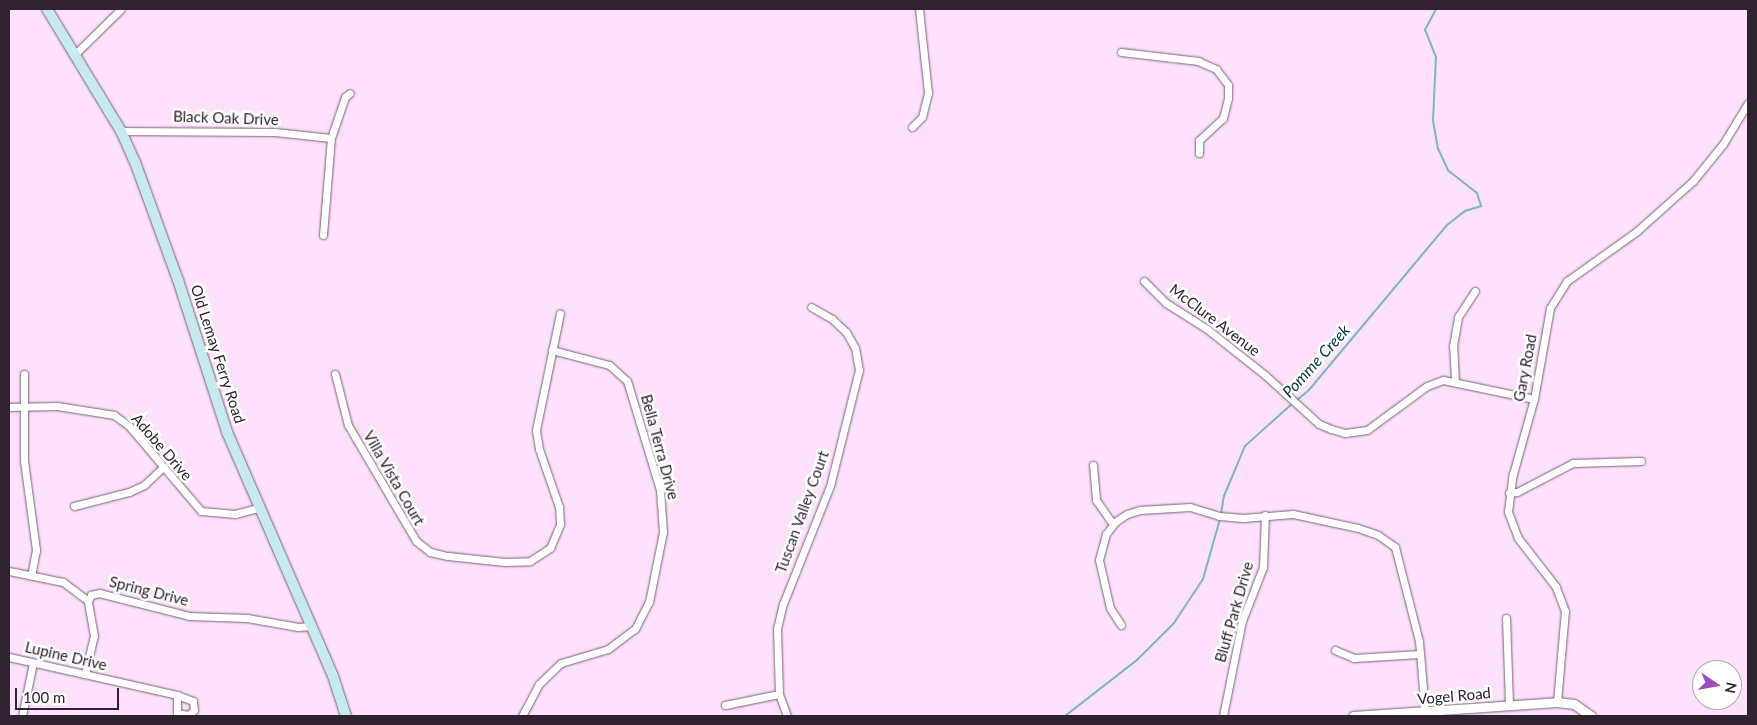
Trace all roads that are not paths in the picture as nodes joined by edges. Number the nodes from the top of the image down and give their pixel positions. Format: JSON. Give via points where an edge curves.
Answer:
{"nodes":[{"id":1,"x":47,"y":9,"type":"edge"},
{"id":2,"x":121,"y":9,"type":"edge"},
{"id":3,"x":919,"y":9,"type":"edge"},
{"id":4,"x":1121,"y":52,"type":"dead end"},
{"id":5,"x":75,"y":54,"type":"junction"},
{"id":6,"x":350,"y":93,"type":"dead end"},
{"id":7,"x":1748,"y":103,"type":"edge"},
{"id":8,"x":912,"y":127,"type":"dead end"},
{"id":9,"x":121,"y":131,"type":"junction"},
{"id":10,"x":331,"y":138,"type":"junction"},
{"id":11,"x":1199,"y":153,"type":"dead end"},
{"id":12,"x":324,"y":234,"type":"dead end"},
{"id":13,"x":1144,"y":281,"type":"dead end"},
{"id":14,"x":1474,"y":291,"type":"dead end"},
{"id":15,"x":811,"y":307,"type":"dead end"},
{"id":16,"x":560,"y":313,"type":"dead end"},
{"id":17,"x":552,"y":350,"type":"junction"},
{"id":18,"x":24,"y":374,"type":"dead end"},
{"id":19,"x":335,"y":374,"type":"dead end"},
{"id":20,"x":1455,"y":381,"type":"junction"},
{"id":21,"x":1534,"y":399,"type":"junction"},
{"id":22,"x":25,"y":406,"type":"junction"},
{"id":23,"x":9,"y":407,"type":"edge"},
{"id":24,"x":1641,"y":461,"type":"dead end"},
{"id":25,"x":1092,"y":465,"type":"dead end"},
{"id":26,"x":163,"y":467,"type":"junction"},
{"id":27,"x":1509,"y":493,"type":"junction"},
{"id":28,"x":74,"y":506,"type":"dead end"},
{"id":29,"x":258,"y":508,"type":"junction"},
{"id":30,"x":1265,"y":515,"type":"junction"},
{"id":31,"x":1113,"y":524,"type":"junction"},
{"id":32,"x":9,"y":571,"type":"edge"},
{"id":33,"x":31,"y":576,"type":"junction"},
{"id":34,"x":88,"y":601,"type":"junction"},
{"id":35,"x":1506,"y":618,"type":"dead end"},
{"id":36,"x":1121,"y":625,"type":"dead end"},
{"id":37,"x":311,"y":626,"type":"junction"},
{"id":38,"x":1335,"y":650,"type":"dead end"},
{"id":39,"x":1420,"y":654,"type":"junction"},
{"id":40,"x":9,"y":657,"type":"edge"},
{"id":41,"x":33,"y":663,"type":"junction"},
{"id":42,"x":85,"y":674,"type":"junction"},
{"id":43,"x":779,"y":694,"type":"junction"},
{"id":44,"x":177,"y":695,"type":"dead end"},
{"id":45,"x":1557,"y":702,"type":"junction"},
{"id":46,"x":1509,"y":704,"type":"junction"},
{"id":47,"x":725,"y":705,"type":"dead end"},
{"id":48,"x":1425,"y":714,"type":"edge"},
{"id":49,"x":22,"y":716,"type":"edge"},
{"id":50,"x":346,"y":716,"type":"edge"},
{"id":51,"x":522,"y":716,"type":"edge"},
{"id":52,"x":787,"y":716,"type":"edge"},
{"id":53,"x":1224,"y":716,"type":"edge"},
{"id":54,"x":1353,"y":716,"type":"edge"},
{"id":55,"x":1590,"y":716,"type":"edge"}],
"edges":[{"from":1,"to":5,"type":"main road","name":"Old Lemay Ferry Road"},
{"from":2,"to":5,"type":"street"},
{"from":3,"to":8,"type":"street","via":[[928,93],[922,117]]},
{"from":4,"to":11,"type":"street","via":[[1198,60],[1216,69],[1228,85],[1228,98],[1223,118],[1199,140]]},
{"from":5,"to":9,"type":"main road","name":"Old Lemay Ferry Road"},
{"from":6,"to":10,"type":"street","via":[[345,97]]},
{"from":7,"to":21,"type":"street","name":"Gary Road","via":[[1723,144],[1693,181],[1618,246],[1578,271],[1557,292],[1550,308]]},
{"from":9,"to":10,"type":"street","name":"Black Oak Drive","via":[[275,132]]},
{"from":9,"to":29,"type":"main road","name":"Old Lemay Ferry Road","via":[[157,220],[227,432]]},
{"from":10,"to":12,"type":"street"},
{"from":13,"to":20,"type":"street","name":"McClure Avenue","via":[[1166,303],[1207,329],[1319,424],[1331,429],[1345,433],[1367,430],[1427,386],[1443,380]]},
{"from":14,"to":20,"type":"street","via":[[1458,317],[1453,346]]},
{"from":15,"to":43,"type":"street","name":"Tuscan Valley Court","via":[[846,332],[855,348],[859,370],[830,486],[783,604],[777,630]]},
{"from":16,"to":17,"type":"street","name":"Villa Vista Court"},
{"from":17,"to":19,"type":"street","name":"Villa Vista Court","via":[[536,430],[539,450],[559,506],[560,524],[550,548],[537,558],[521,562],[439,554],[416,541],[348,425]]},
{"from":17,"to":51,"type":"street","name":"Bella Terra Drive","via":[[609,365],[627,381],[660,490],[663,532],[649,602],[635,629],[608,649],[561,663],[539,684]]},
{"from":18,"to":22,"type":"street"},
{"from":20,"to":21,"type":"street","name":"McClure Avenue"},
{"from":21,"to":27,"type":"street","name":"Gary Road"},
{"from":22,"to":23,"type":"street","name":"Adobe Drive"},
{"from":22,"to":26,"type":"street","name":"Adobe Drive","via":[[57,406],[114,415],[128,426]]},
{"from":22,"to":33,"type":"street","via":[[24,461],[36,550]]},
{"from":24,"to":27,"type":"street","via":[[1573,463]]},
{"from":25,"to":31,"type":"street","via":[[1096,500]]},
{"from":26,"to":28,"type":"street","via":[[137,488]]},
{"from":26,"to":29,"type":"street","name":"Adobe Drive","via":[[201,512],[235,514]]},
{"from":27,"to":45,"type":"street","name":"Gary Road","via":[[1511,525],[1556,587],[1565,611]]},
{"from":29,"to":37,"type":"main road","name":"Old Lemay Ferry Road"},
{"from":30,"to":31,"type":"street","via":[[1219,516],[1190,507],[1140,510]]},
{"from":30,"to":39,"type":"street","via":[[1293,514],[1358,528],[1378,535],[1395,547],[1409,595]]},
{"from":30,"to":53,"type":"street","name":"Bluff Park Drive","via":[[1263,567],[1242,621]]},
{"from":31,"to":36,"type":"street","via":[[1100,548],[1099,560],[1110,608]]},
{"from":32,"to":33,"type":"street"},
{"from":33,"to":34,"type":"street","via":[[62,582]]},
{"from":34,"to":37,"type":"street","name":"Spring Drive","via":[[91,595],[99,593],[189,616],[247,618],[298,627]]},
{"from":34,"to":42,"type":"street","name":"Spring Drive","via":[[94,636]]},
{"from":35,"to":46,"type":"street"},
{"from":37,"to":50,"type":"main road","name":"Old Lemay Ferry Road"},
{"from":38,"to":39,"type":"street","via":[[1354,658]]},
{"from":39,"to":48,"type":"street"},
{"from":40,"to":41,"type":"street","name":"Lupine Drive"},
{"from":41,"to":42,"type":"street","name":"Lupine Drive"},
{"from":41,"to":49,"type":"street"},
{"from":42,"to":44,"type":"street","name":"Lupine Drive"},
{"from":43,"to":47,"type":"street"},
{"from":43,"to":52,"type":"street","name":"Tuscan Valley Court"},
{"from":45,"to":46,"type":"street","name":"Vogel Road"},
{"from":45,"to":55,"type":"street","name":"Vogel Road","via":[[1574,704]]},
{"from":46,"to":48,"type":"street","name":"Vogel Road"},
{"from":48,"to":54,"type":"street","name":"Vogel Road"}]}
